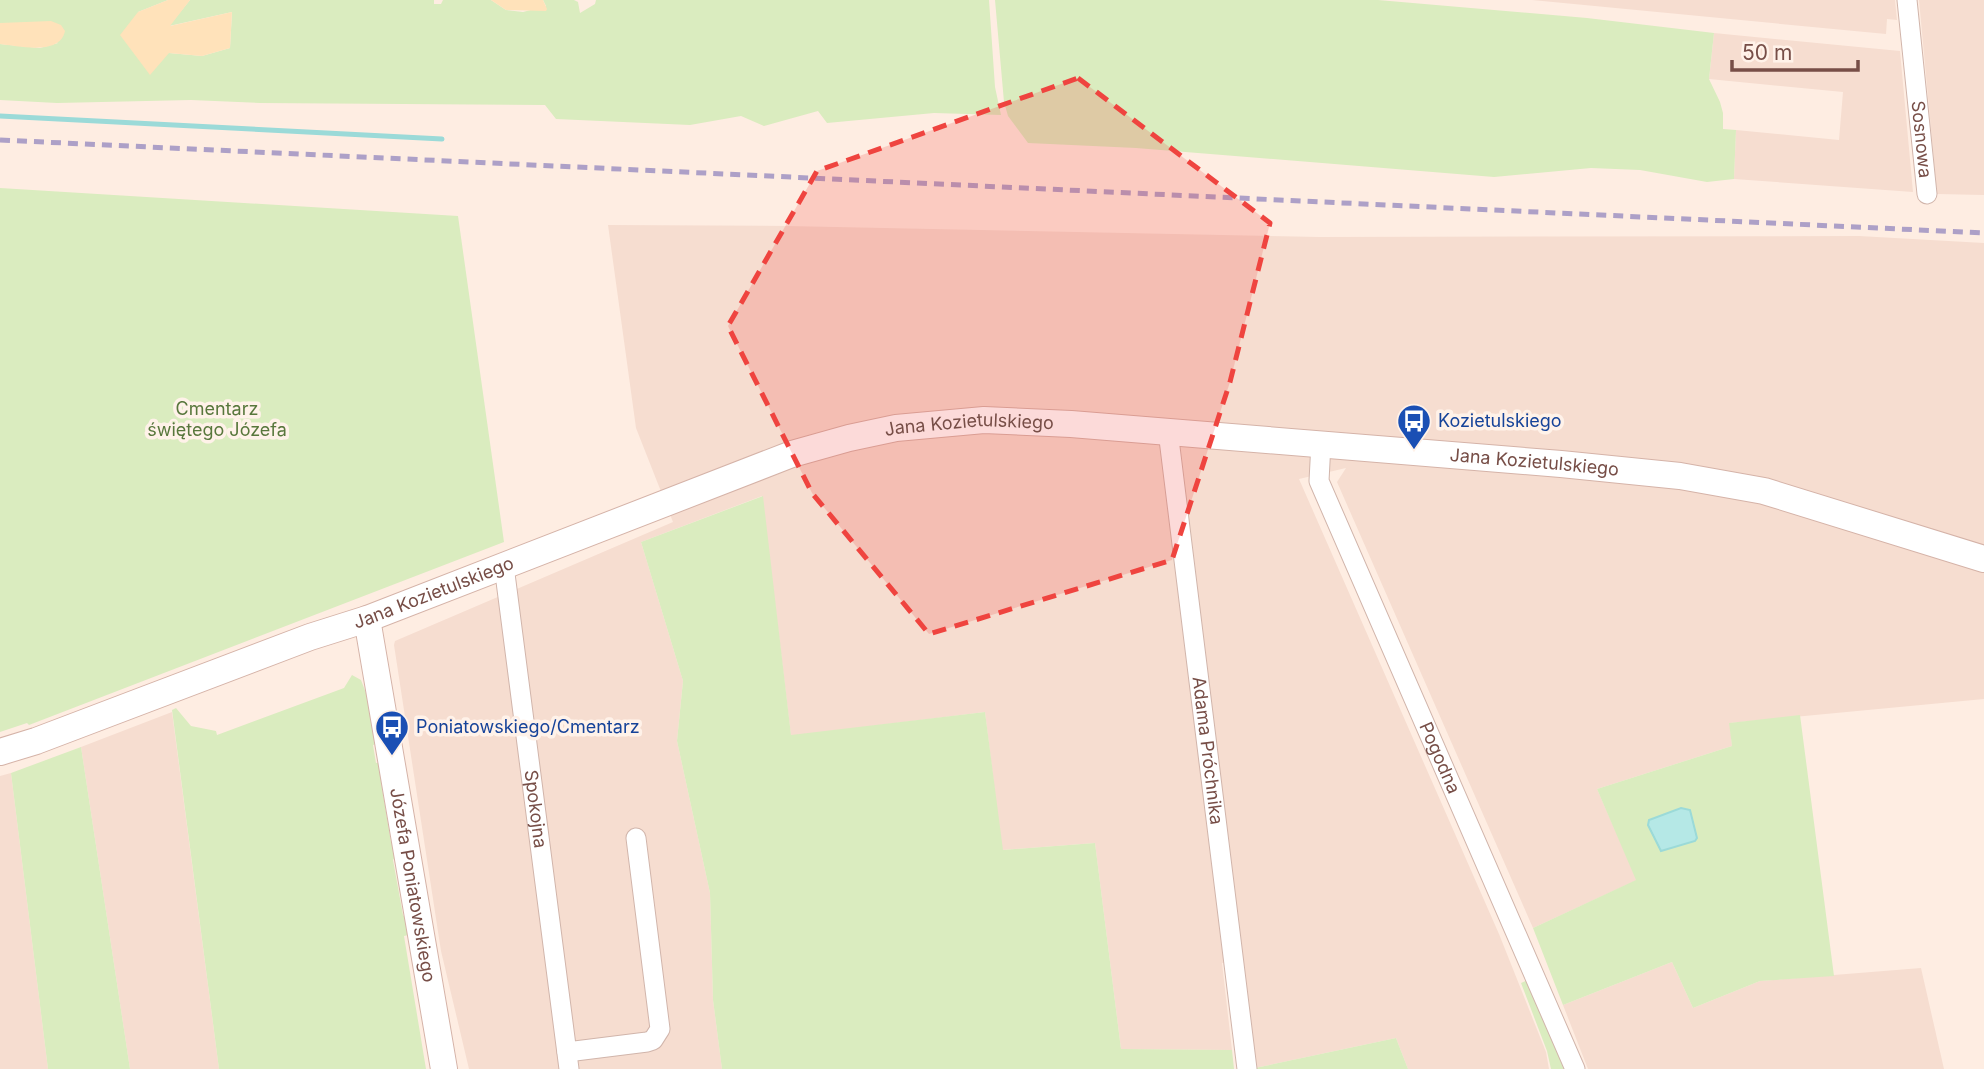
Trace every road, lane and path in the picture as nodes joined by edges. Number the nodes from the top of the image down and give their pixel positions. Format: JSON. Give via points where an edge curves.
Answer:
{"nodes":[{"id":1,"x":1907,"y":0,"type":"edge"},
{"id":2,"x":1927,"y":194,"type":"dead end"},
{"id":3,"x":1168,"y":431,"type":"junction"},
{"id":4,"x":1321,"y":443,"type":"junction"},
{"id":5,"x":1984,"y":559,"type":"edge"},
{"id":6,"x":504,"y":566,"type":"junction"},
{"id":7,"x":367,"y":618,"type":"junction"},
{"id":8,"x":0,"y":752,"type":"edge"},
{"id":9,"x":636,"y":838,"type":"dead end"},
{"id":10,"x":568,"y":1060,"type":"edge"},
{"id":11,"x":444,"y":1069,"type":"edge"},
{"id":12,"x":1247,"y":1069,"type":"edge"},
{"id":13,"x":1575,"y":1069,"type":"edge"}],
"edges":[{"from":1,"to":2,"type":"street","name":"Sosnowa"},
{"from":3,"to":4,"type":"main road","name":"Jana Kozietulskiego"},
{"from":3,"to":6,"type":"main road","name":"Jana Kozietulskiego","via":[[984,420],[896,428],[792,454]]},
{"from":3,"to":12,"type":"street","name":"Adama Próchnika"},
{"from":4,"to":5,"type":"main road","name":"Jana Kozietulskiego","via":[[1715,481],[1805,502]]},
{"from":4,"to":13,"type":"street","name":"Pogodna","via":[[1319,481]]},
{"from":6,"to":7,"type":"main road","name":"Jana Kozietulskiego"},
{"from":6,"to":10,"type":"street","name":"Spokojna"},
{"from":7,"to":8,"type":"main road","name":"Jana Kozietulskiego"},
{"from":7,"to":11,"type":"main road","name":"Józefa Poniatowskiego"},
{"from":9,"to":10,"type":"street","name":"Spokojna","via":[[660,1029],[653,1040]]}]}
